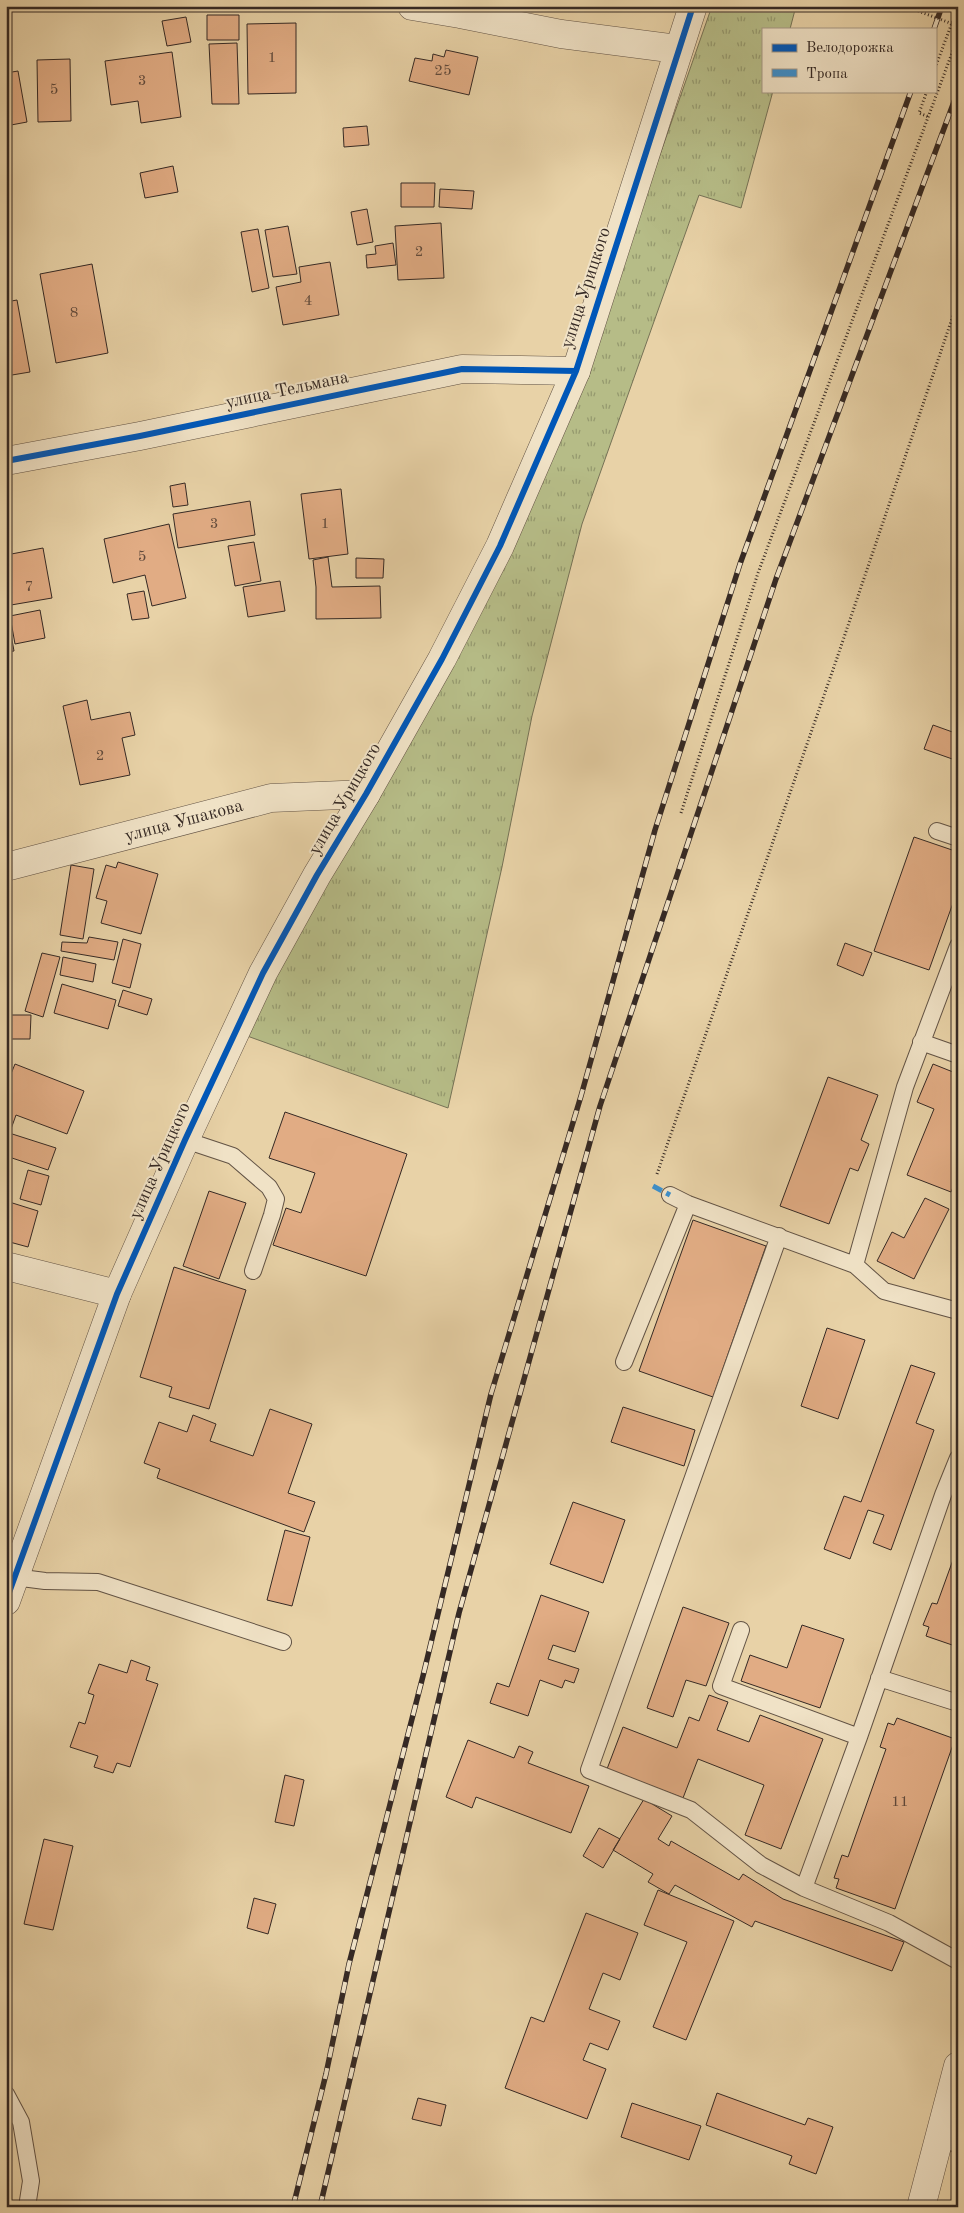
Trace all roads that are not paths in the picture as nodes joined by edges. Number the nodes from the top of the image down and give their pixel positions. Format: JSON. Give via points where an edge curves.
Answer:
{"nodes":[{"id":1,"x":412,"y":6,"type":"edge"},
{"id":2,"x":693,"y":6,"type":"edge"},
{"id":3,"x":677,"y":49,"type":"junction"},
{"id":4,"x":576,"y":371,"type":"junction"},
{"id":5,"x":6,"y":460,"type":"edge"},
{"id":6,"x":366,"y":794,"type":"junction"},
{"id":7,"x":937,"y":831,"type":"dead end"},
{"id":8,"x":958,"y":838,"type":"edge"},
{"id":9,"x":6,"y":867,"type":"edge"},
{"id":10,"x":958,"y":946,"type":"edge"},
{"id":11,"x":921,"y":1042,"type":"junction"},
{"id":12,"x":958,"y":1055,"type":"edge"},
{"id":13,"x":185,"y":1140,"type":"junction"},
{"id":14,"x":670,"y":1195,"type":"dead end"},
{"id":15,"x":688,"y":1204,"type":"junction"},
{"id":16,"x":779,"y":1236,"type":"junction"},
{"id":17,"x":855,"y":1265,"type":"junction"},
{"id":18,"x":6,"y":1266,"type":"edge"},
{"id":19,"x":253,"y":1271,"type":"dead end"},
{"id":20,"x":117,"y":1294,"type":"junction"},
{"id":21,"x":958,"y":1311,"type":"edge"},
{"id":22,"x":624,"y":1362,"type":"dead end"},
{"id":23,"x":958,"y":1458,"type":"edge"},
{"id":24,"x":10,"y":1589,"type":"edge"},
{"id":25,"x":741,"y":1630,"type":"dead end"},
{"id":26,"x":283,"y":1642,"type":"dead end"},
{"id":27,"x":879,"y":1678,"type":"junction"},
{"id":28,"x":958,"y":1703,"type":"edge"},
{"id":29,"x":859,"y":1737,"type":"junction"},
{"id":30,"x":804,"y":1888,"type":"junction"},
{"id":31,"x":958,"y":1960,"type":"edge"},
{"id":32,"x":958,"y":2066,"type":"edge"},
{"id":33,"x":6,"y":2094,"type":"edge"},
{"id":34,"x":948,"y":2142,"type":"edge"},
{"id":35,"x":28,"y":2207,"type":"edge"},
{"id":36,"x":921,"y":2207,"type":"edge"}],
"edges":[{"from":1,"to":3,"type":"street","via":[[561,34]]},
{"from":2,"to":3,"type":"street","name":"улица Урицкого"},
{"from":3,"to":4,"type":"street","name":"улица Урицкого"},
{"from":4,"to":5,"type":"street","name":"улица Тельмана","via":[[462,369],[140,436]]},
{"from":4,"to":6,"type":"street","name":"улица Урицкого","via":[[500,546],[442,659]]},
{"from":6,"to":9,"type":"street","name":"улица Ушакова","via":[[271,798]]},
{"from":6,"to":13,"type":"street","name":"улица Урицкого","via":[[264,973]]},
{"from":7,"to":8,"type":"lane"},
{"from":10,"to":11,"type":"lane"},
{"from":11,"to":12,"type":"lane"},
{"from":11,"to":17,"type":"lane","via":[[905,1087]]},
{"from":13,"to":19,"type":"lane","via":[[234,1156],[268,1187],[276,1200]]},
{"from":13,"to":20,"type":"street","name":"улица Урицкого"},
{"from":14,"to":15,"type":"lane"},
{"from":15,"to":16,"type":"lane"},
{"from":15,"to":22,"type":"lane"},
{"from":16,"to":17,"type":"lane"},
{"from":16,"to":30,"type":"lane","via":[[589,1770],[691,1810],[761,1865]]},
{"from":17,"to":21,"type":"lane","via":[[884,1291]]},
{"from":18,"to":20,"type":"street"},
{"from":20,"to":24,"type":"street","name":"улица Урицкого"},
{"from":23,"to":27,"type":"lane"},
{"from":24,"to":26,"type":"lane","via":[[45,1580],[98,1582]]},
{"from":25,"to":29,"type":"lane","via":[[721,1686]]},
{"from":27,"to":28,"type":"lane"},
{"from":27,"to":29,"type":"lane"},
{"from":29,"to":30,"type":"lane"},
{"from":30,"to":31,"type":"lane","via":[[889,1923]]},
{"from":32,"to":34,"type":"street"},
{"from":33,"to":35,"type":"lane","via":[[21,2122],[30,2181]]},
{"from":34,"to":36,"type":"street"}]}
